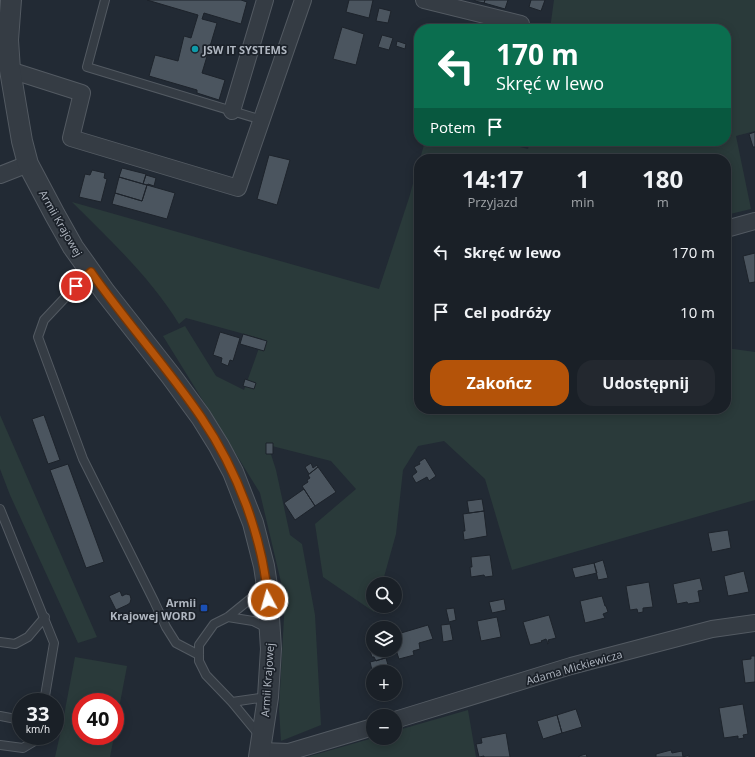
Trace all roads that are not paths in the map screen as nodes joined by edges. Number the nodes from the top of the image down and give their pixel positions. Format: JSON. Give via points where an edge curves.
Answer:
{"nodes":[{"id":1,"x":11,"y":0,"type":"edge"},
{"id":2,"x":105,"y":0,"type":"edge"},
{"id":3,"x":265,"y":0,"type":"edge"},
{"id":4,"x":303,"y":0,"type":"edge"},
{"id":5,"x":424,"y":0,"type":"edge"},
{"id":6,"x":521,"y":24,"type":"dead end"},
{"id":7,"x":10,"y":70,"type":"junction"},
{"id":8,"x":232,"y":111,"type":"junction"},
{"id":9,"x":262,"y":120,"type":"junction"},
{"id":10,"x":28,"y":164,"type":"junction"},
{"id":11,"x":0,"y":175,"type":"edge"},
{"id":12,"x":755,"y":221,"type":"edge"},
{"id":13,"x":731,"y":228,"type":"edge"},
{"id":14,"x":91,"y":272,"type":"junction"},
{"id":15,"x":0,"y":509,"type":"edge"},
{"id":16,"x":267,"y":586,"type":"junction"},
{"id":17,"x":45,"y":617,"type":"junction"},
{"id":18,"x":228,"y":617,"type":"junction"},
{"id":19,"x":755,"y":623,"type":"edge"},
{"id":20,"x":270,"y":630,"type":"junction"},
{"id":21,"x":0,"y":642,"type":"edge"},
{"id":22,"x":199,"y":655,"type":"junction"},
{"id":23,"x":46,"y":693,"type":"edge"},
{"id":24,"x":268,"y":697,"type":"junction"},
{"id":25,"x":232,"y":702,"type":"junction"},
{"id":26,"x":0,"y":716,"type":"edge"},
{"id":27,"x":12,"y":718,"type":"edge"},
{"id":28,"x":402,"y":718,"type":"edge"},
{"id":29,"x":366,"y":729,"type":"edge"},
{"id":30,"x":0,"y":745,"type":"edge"},
{"id":31,"x":28,"y":745,"type":"edge"},
{"id":32,"x":260,"y":749,"type":"edge"}],
"edges":[{"from":1,"to":7,"type":"street","name":"Armii Krajowej","via":[[8,40]]},
{"from":2,"to":8,"type":"lane","via":[[86,67]]},
{"from":3,"to":8,"type":"street"},
{"from":4,"to":9,"type":"street"},
{"from":5,"to":6,"type":"street"},
{"from":7,"to":9,"type":"street","via":[[82,92],[72,138],[238,188]]},
{"from":7,"to":10,"type":"street","name":"Armii Krajowej"},
{"from":8,"to":9,"type":"lane"},
{"from":10,"to":11,"type":"street"},
{"from":10,"to":14,"type":"street","name":"Armii Krajowej","via":[[69,241]]},
{"from":12,"to":13,"type":"street"},
{"from":14,"to":16,"type":"street","name":"Armii Krajowej","via":[[184,393],[219,446],[233,472],[253,523]]},
{"from":14,"to":22,"type":"lane","via":[[44,320],[38,337],[83,459],[166,627],[176,643]]},
{"from":15,"to":17,"type":"lane"},
{"from":16,"to":18,"type":"lane"},
{"from":16,"to":20,"type":"street","name":"Armii Krajowej"},
{"from":17,"to":21,"type":"lane","via":[[28,637],[15,644]]},
{"from":17,"to":23,"type":"lane","via":[[54,642]]},
{"from":18,"to":20,"type":"lane","via":[[253,621]]},
{"from":18,"to":22,"type":"lane","via":[[214,624],[199,645]]},
{"from":19,"to":28,"type":"street","name":"Adama Mickiewicza","via":[[712,630],[571,666]]},
{"from":20,"to":24,"type":"street","name":"Armii Krajowej"},
{"from":22,"to":25,"type":"lane","via":[[206,675]]},
{"from":24,"to":25,"type":"lane"},
{"from":24,"to":32,"type":"street","name":"Armii Krajowej"},
{"from":25,"to":32,"type":"lane"},
{"from":26,"to":27,"type":"lane"},
{"from":29,"to":32,"type":"street","via":[[289,752]]},
{"from":30,"to":31,"type":"lane","via":[[23,748]]}]}
